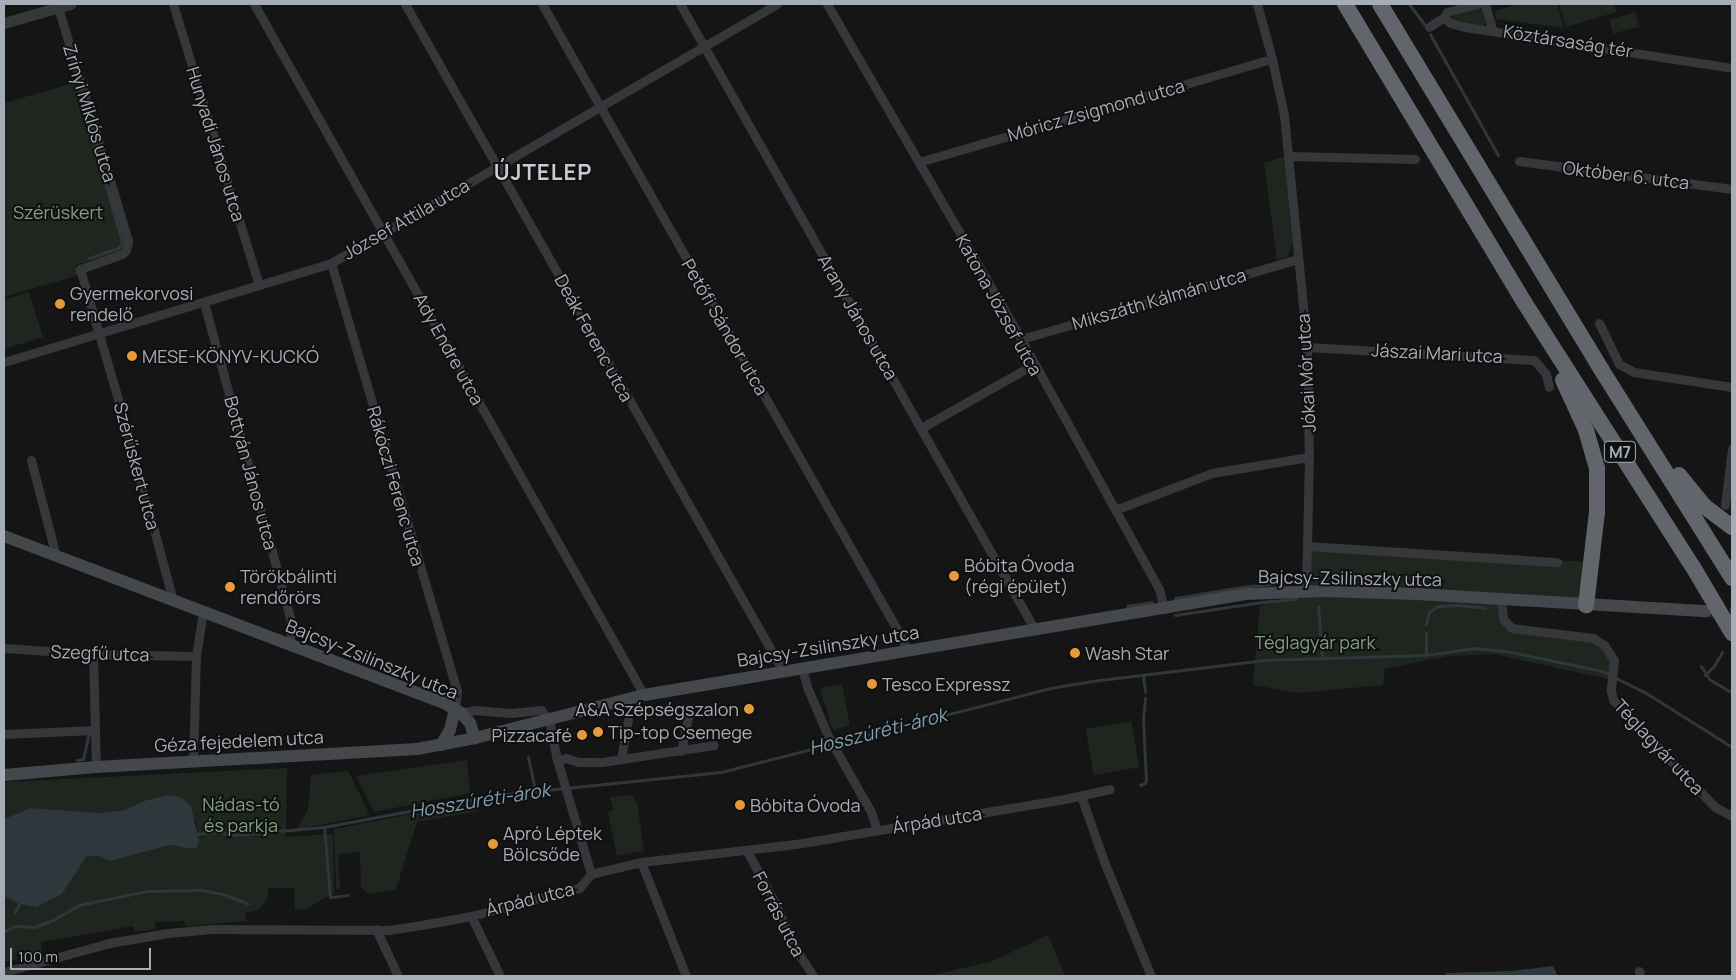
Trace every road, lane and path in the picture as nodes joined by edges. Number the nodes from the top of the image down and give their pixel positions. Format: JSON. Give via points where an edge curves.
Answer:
{"nodes":[{"id":1,"x":70,"y":4,"type":"edge"},
{"id":2,"x":173,"y":4,"type":"edge"},
{"id":3,"x":254,"y":4,"type":"edge"},
{"id":4,"x":406,"y":4,"type":"edge"},
{"id":5,"x":542,"y":4,"type":"edge"},
{"id":6,"x":680,"y":4,"type":"edge"},
{"id":7,"x":777,"y":4,"type":"edge"},
{"id":8,"x":827,"y":4,"type":"edge"},
{"id":9,"x":1257,"y":4,"type":"edge"},
{"id":10,"x":1345,"y":4,"type":"edge"},
{"id":11,"x":1380,"y":4,"type":"edge"},
{"id":12,"x":1477,"y":4,"type":"edge"},
{"id":13,"x":1485,"y":4,"type":"edge"},
{"id":14,"x":58,"y":7,"type":"junction"},
{"id":15,"x":1444,"y":17,"type":"junction"},
{"id":16,"x":4,"y":23,"type":"edge"},
{"id":17,"x":1429,"y":27,"type":"dead end"},
{"id":18,"x":1492,"y":29,"type":"junction"},
{"id":19,"x":703,"y":45,"type":"junction"},
{"id":20,"x":1272,"y":59,"type":"junction"},
{"id":21,"x":1732,"y":68,"type":"edge"},
{"id":22,"x":599,"y":106,"type":"junction"},
{"id":23,"x":1290,"y":156,"type":"junction"},
{"id":24,"x":1416,"y":160,"type":"dead end"},
{"id":25,"x":1519,"y":161,"type":"dead end"},
{"id":26,"x":919,"y":162,"type":"junction"},
{"id":27,"x":497,"y":166,"type":"junction"},
{"id":28,"x":1732,"y":188,"type":"edge"},
{"id":29,"x":384,"y":233,"type":"junction"},
{"id":30,"x":1298,"y":259,"type":"junction"},
{"id":31,"x":331,"y":263,"type":"junction"},
{"id":32,"x":259,"y":285,"type":"junction"},
{"id":33,"x":1524,"y":302,"type":"junction"},
{"id":34,"x":204,"y":303,"type":"junction"},
{"id":35,"x":1598,"y":323,"type":"dead end"},
{"id":36,"x":99,"y":333,"type":"junction"},
{"id":37,"x":1020,"y":339,"type":"junction"},
{"id":38,"x":1307,"y":347,"type":"junction"},
{"id":39,"x":4,"y":362,"type":"edge"},
{"id":40,"x":1033,"y":365,"type":"junction"},
{"id":41,"x":1601,"y":369,"type":"junction"},
{"id":42,"x":1549,"y":387,"type":"dead end"},
{"id":43,"x":1732,"y":387,"type":"edge"},
{"id":44,"x":921,"y":428,"type":"junction"},
{"id":45,"x":1732,"y":448,"type":"edge"},
{"id":46,"x":1309,"y":457,"type":"junction"},
{"id":47,"x":31,"y":460,"type":"dead end"},
{"id":48,"x":1725,"y":505,"type":"dead end"},
{"id":49,"x":1115,"y":510,"type":"junction"},
{"id":50,"x":1732,"y":527,"type":"edge"},
{"id":51,"x":4,"y":536,"type":"edge"},
{"id":52,"x":1307,"y":546,"type":"junction"},
{"id":53,"x":56,"y":556,"type":"junction"},
{"id":54,"x":1557,"y":562,"type":"dead end"},
{"id":55,"x":1732,"y":578,"type":"edge"},
{"id":56,"x":1306,"y":592,"type":"junction"},
{"id":57,"x":173,"y":600,"type":"junction"},
{"id":58,"x":1500,"y":600,"type":"junction"},
{"id":59,"x":1586,"y":605,"type":"junction"},
{"id":60,"x":1711,"y":606,"type":"junction"},
{"id":61,"x":1164,"y":609,"type":"junction"},
{"id":62,"x":203,"y":612,"type":"junction"},
{"id":63,"x":1729,"y":627,"type":"edge"},
{"id":64,"x":1035,"y":630,"type":"junction"},
{"id":65,"x":289,"y":645,"type":"junction"},
{"id":66,"x":4,"y":648,"type":"edge"},
{"id":67,"x":906,"y":651,"type":"junction"},
{"id":68,"x":93,"y":654,"type":"junction"},
{"id":69,"x":196,"y":656,"type":"junction"},
{"id":70,"x":802,"y":668,"type":"junction"},
{"id":71,"x":783,"y":671,"type":"junction"},
{"id":72,"x":644,"y":695,"type":"junction"},
{"id":73,"x":690,"y":708,"type":"dead end"},
{"id":74,"x":458,"y":711,"type":"junction"},
{"id":75,"x":548,"y":719,"type":"junction"},
{"id":76,"x":628,"y":720,"type":"dead end"},
{"id":77,"x":95,"y":730,"type":"junction"},
{"id":78,"x":4,"y":734,"type":"edge"},
{"id":79,"x":475,"y":738,"type":"junction"},
{"id":80,"x":441,"y":744,"type":"junction"},
{"id":81,"x":714,"y":745,"type":"dead end"},
{"id":82,"x":681,"y":751,"type":"junction"},
{"id":83,"x":621,"y":759,"type":"junction"},
{"id":84,"x":557,"y":761,"type":"junction"},
{"id":85,"x":193,"y":762,"type":"junction"},
{"id":86,"x":96,"y":767,"type":"junction"},
{"id":87,"x":4,"y":775,"type":"edge"},
{"id":88,"x":1110,"y":789,"type":"dead end"},
{"id":89,"x":1082,"y":796,"type":"junction"},
{"id":90,"x":1732,"y":816,"type":"edge"},
{"id":91,"x":877,"y":830,"type":"junction"},
{"id":92,"x":747,"y":851,"type":"junction"},
{"id":93,"x":641,"y":862,"type":"junction"},
{"id":94,"x":591,"y":874,"type":"junction"},
{"id":95,"x":471,"y":916,"type":"junction"},
{"id":96,"x":376,"y":929,"type":"junction"},
{"id":97,"x":4,"y":972,"type":"edge"},
{"id":98,"x":398,"y":976,"type":"edge"},
{"id":99,"x":500,"y":976,"type":"edge"},
{"id":100,"x":686,"y":976,"type":"edge"},
{"id":101,"x":813,"y":976,"type":"edge"},
{"id":102,"x":1151,"y":976,"type":"edge"}],
"edges":[{"from":1,"to":14,"type":"street"},
{"from":2,"to":32,"type":"street","name":"Hunyadi János utca"},
{"from":3,"to":29,"type":"street","name":"Ady Endre utca"},
{"from":4,"to":27,"type":"street","name":"Deák Ferenc utca"},
{"from":5,"to":22,"type":"street","name":"Petőfi Sándor utca"},
{"from":6,"to":19,"type":"street","name":"Arany János utca"},
{"from":7,"to":19,"type":"street","name":"József Attila utca"},
{"from":8,"to":26,"type":"street","name":"Katona József utca"},
{"from":9,"to":20,"type":"street","name":"Jókai Mór utca"},
{"from":10,"to":33,"type":"highway","number":"M7"},
{"from":11,"to":41,"type":"highway","number":"M7"},
{"from":12,"to":15,"type":"street","via":[[1447,12]]},
{"from":13,"to":18,"type":"street"},
{"from":14,"to":16,"type":"street"},
{"from":14,"to":36,"type":"street","name":"Zrínyi Miklós utca","via":[[128,241],[122,254],[80,269]]},
{"from":15,"to":17,"type":"street"},
{"from":15,"to":18,"type":"street","name":"Köztársaság tér","via":[[1450,23],[1465,27]]},
{"from":18,"to":21,"type":"street","name":"Köztársaság tér"},
{"from":19,"to":22,"type":"street","name":"József Attila utca"},
{"from":19,"to":44,"type":"street","name":"Arany János utca"},
{"from":20,"to":23,"type":"street","name":"Jókai Mór utca"},
{"from":20,"to":26,"type":"street","name":"Móricz Zsigmond utca"},
{"from":22,"to":27,"type":"street","name":"József Attila utca"},
{"from":22,"to":67,"type":"street","name":"Petőfi Sándor utca","via":[[903,640]]},
{"from":23,"to":24,"type":"street"},
{"from":23,"to":30,"type":"street","name":"Jókai Mór utca"},
{"from":25,"to":28,"type":"street","name":"Október 6. utca"},
{"from":26,"to":37,"type":"street","name":"Katona József utca"},
{"from":27,"to":29,"type":"street","name":"József Attila utca"},
{"from":27,"to":71,"type":"street","name":"Deák Ferenc utca"},
{"from":29,"to":31,"type":"street","name":"József Attila utca"},
{"from":29,"to":72,"type":"street","name":"Ady Endre utca"},
{"from":30,"to":37,"type":"street","name":"Mikszáth Kálmán utca"},
{"from":30,"to":38,"type":"street","name":"Jókai Mór utca"},
{"from":31,"to":32,"type":"street","name":"József Attila utca"},
{"from":31,"to":74,"type":"street","name":"Rákóczi Ferenc utca","via":[[457,692]]},
{"from":32,"to":34,"type":"street","name":"József Attila utca"},
{"from":33,"to":59,"type":"highway","via":[[1532,328],[1576,405],[1597,468],[1597,512]]},
{"from":33,"to":60,"type":"highway","number":"M7"},
{"from":34,"to":36,"type":"street","name":"József Attila utca"},
{"from":34,"to":65,"type":"street","name":"Bottyán János utca","via":[[290,618]]},
{"from":35,"to":43,"type":"street","via":[[1619,364],[1634,372]]},
{"from":36,"to":39,"type":"street","name":"József Attila utca"},
{"from":36,"to":57,"type":"street","name":"Szérűskert utca"},
{"from":37,"to":40,"type":"street","name":"Katona József utca"},
{"from":38,"to":42,"type":"street","name":"Jászai Mari utca","via":[[1534,360],[1546,374]]},
{"from":38,"to":46,"type":"street","name":"Jókai Mór utca"},
{"from":40,"to":44,"type":"street"},
{"from":40,"to":49,"type":"street","name":"Katona József utca"},
{"from":41,"to":50,"type":"highway","via":[[1632,402],[1684,483],[1704,506]]},
{"from":41,"to":55,"type":"highway","number":"M7"},
{"from":44,"to":64,"type":"street","name":"Arany János utca"},
{"from":45,"to":48,"type":"street"},
{"from":46,"to":49,"type":"street","via":[[1212,473]]},
{"from":46,"to":52,"type":"street","name":"Jókai Mór utca"},
{"from":47,"to":53,"type":"street"},
{"from":49,"to":61,"type":"street","name":"Katona József utca","via":[[1159,589]]},
{"from":51,"to":53,"type":"main road","name":"Bajcsy-Zsilinszky utca"},
{"from":52,"to":54,"type":"street","name":"Bajcsy-Zsilinszky utca"},
{"from":52,"to":56,"type":"street","name":"Jókai Mór utca"},
{"from":53,"to":57,"type":"main road","name":"Bajcsy-Zsilinszky utca"},
{"from":56,"to":58,"type":"main road","name":"Bajcsy-Zsilinszky utca","via":[[1417,594]]},
{"from":56,"to":61,"type":"main road","name":"Bajcsy-Zsilinszky utca","via":[[1246,594]]},
{"from":57,"to":62,"type":"main road","name":"Bajcsy-Zsilinszky utca"},
{"from":58,"to":59,"type":"main road","name":"Bajcsy-Zsilinszky utca"},
{"from":58,"to":90,"type":"street","name":"Téglagyár utca","via":[[1503,619],[1512,628],[1593,638],[1610,651],[1614,667],[1613,700],[1715,807]]},
{"from":59,"to":60,"type":"main road","name":"Bajcsy-Zsilinszky utca"},
{"from":60,"to":63,"type":"highway","number":"M7"},
{"from":61,"to":64,"type":"main road","name":"Bajcsy-Zsilinszky utca"},
{"from":62,"to":65,"type":"main road","name":"Bajcsy-Zsilinszky utca"},
{"from":62,"to":69,"type":"street"},
{"from":64,"to":67,"type":"main road","name":"Bajcsy-Zsilinszky utca"},
{"from":65,"to":74,"type":"main road","name":"Bajcsy-Zsilinszky utca"},
{"from":66,"to":68,"type":"street","name":"Szegfű utca"},
{"from":67,"to":70,"type":"main road","name":"Bajcsy-Zsilinszky utca"},
{"from":68,"to":69,"type":"street","name":"Szegfű utca"},
{"from":68,"to":77,"type":"street"},
{"from":69,"to":85,"type":"street"},
{"from":70,"to":71,"type":"main road","name":"Bajcsy-Zsilinszky utca"},
{"from":70,"to":91,"type":"street","via":[[828,736],[871,812]]},
{"from":71,"to":72,"type":"main road","name":"Bajcsy-Zsilinszky utca"},
{"from":72,"to":75,"type":"main road","name":"Bajcsy-Zsilinszky utca"},
{"from":73,"to":82,"type":"street"},
{"from":74,"to":75,"type":"street","via":[[511,713],[541,710]]},
{"from":74,"to":79,"type":"main road","name":"Bajcsy-Zsilinszky utca","via":[[470,723]]},
{"from":74,"to":80,"type":"main road"},
{"from":75,"to":79,"type":"main road","name":"Bajcsy-Zsilinszky utca"},
{"from":75,"to":84,"type":"street"},
{"from":76,"to":83,"type":"street"},
{"from":77,"to":78,"type":"street"},
{"from":77,"to":86,"type":"street"},
{"from":79,"to":80,"type":"main road","name":"Géza fejedelem utca"},
{"from":80,"to":85,"type":"main road","name":"Géza fejedelem utca","via":[[417,749]]},
{"from":81,"to":82,"type":"street"},
{"from":82,"to":83,"type":"street"},
{"from":83,"to":84,"type":"street","via":[[578,762],[566,758]]},
{"from":84,"to":94,"type":"street"},
{"from":85,"to":86,"type":"main road","name":"Géza fejedelem utca"},
{"from":86,"to":87,"type":"main road","name":"Géza fejedelem utca"},
{"from":88,"to":89,"type":"street","name":"Árpád utca"},
{"from":89,"to":91,"type":"street","name":"Árpád utca"},
{"from":89,"to":102,"type":"street","via":[[1105,864]]},
{"from":91,"to":92,"type":"street","name":"Árpád utca"},
{"from":92,"to":93,"type":"street","name":"Árpád utca"},
{"from":92,"to":101,"type":"street","name":"Forrás utca"},
{"from":93,"to":94,"type":"street","name":"Árpád utca"},
{"from":93,"to":100,"type":"street"},
{"from":94,"to":95,"type":"street","name":"Árpád utca","via":[[580,888]]},
{"from":95,"to":96,"type":"street","name":"Árpád utca","via":[[389,930]]},
{"from":95,"to":99,"type":"street"},
{"from":96,"to":97,"type":"street","name":"Árpád utca","via":[[168,932],[110,943]]},
{"from":96,"to":98,"type":"street"}]}
